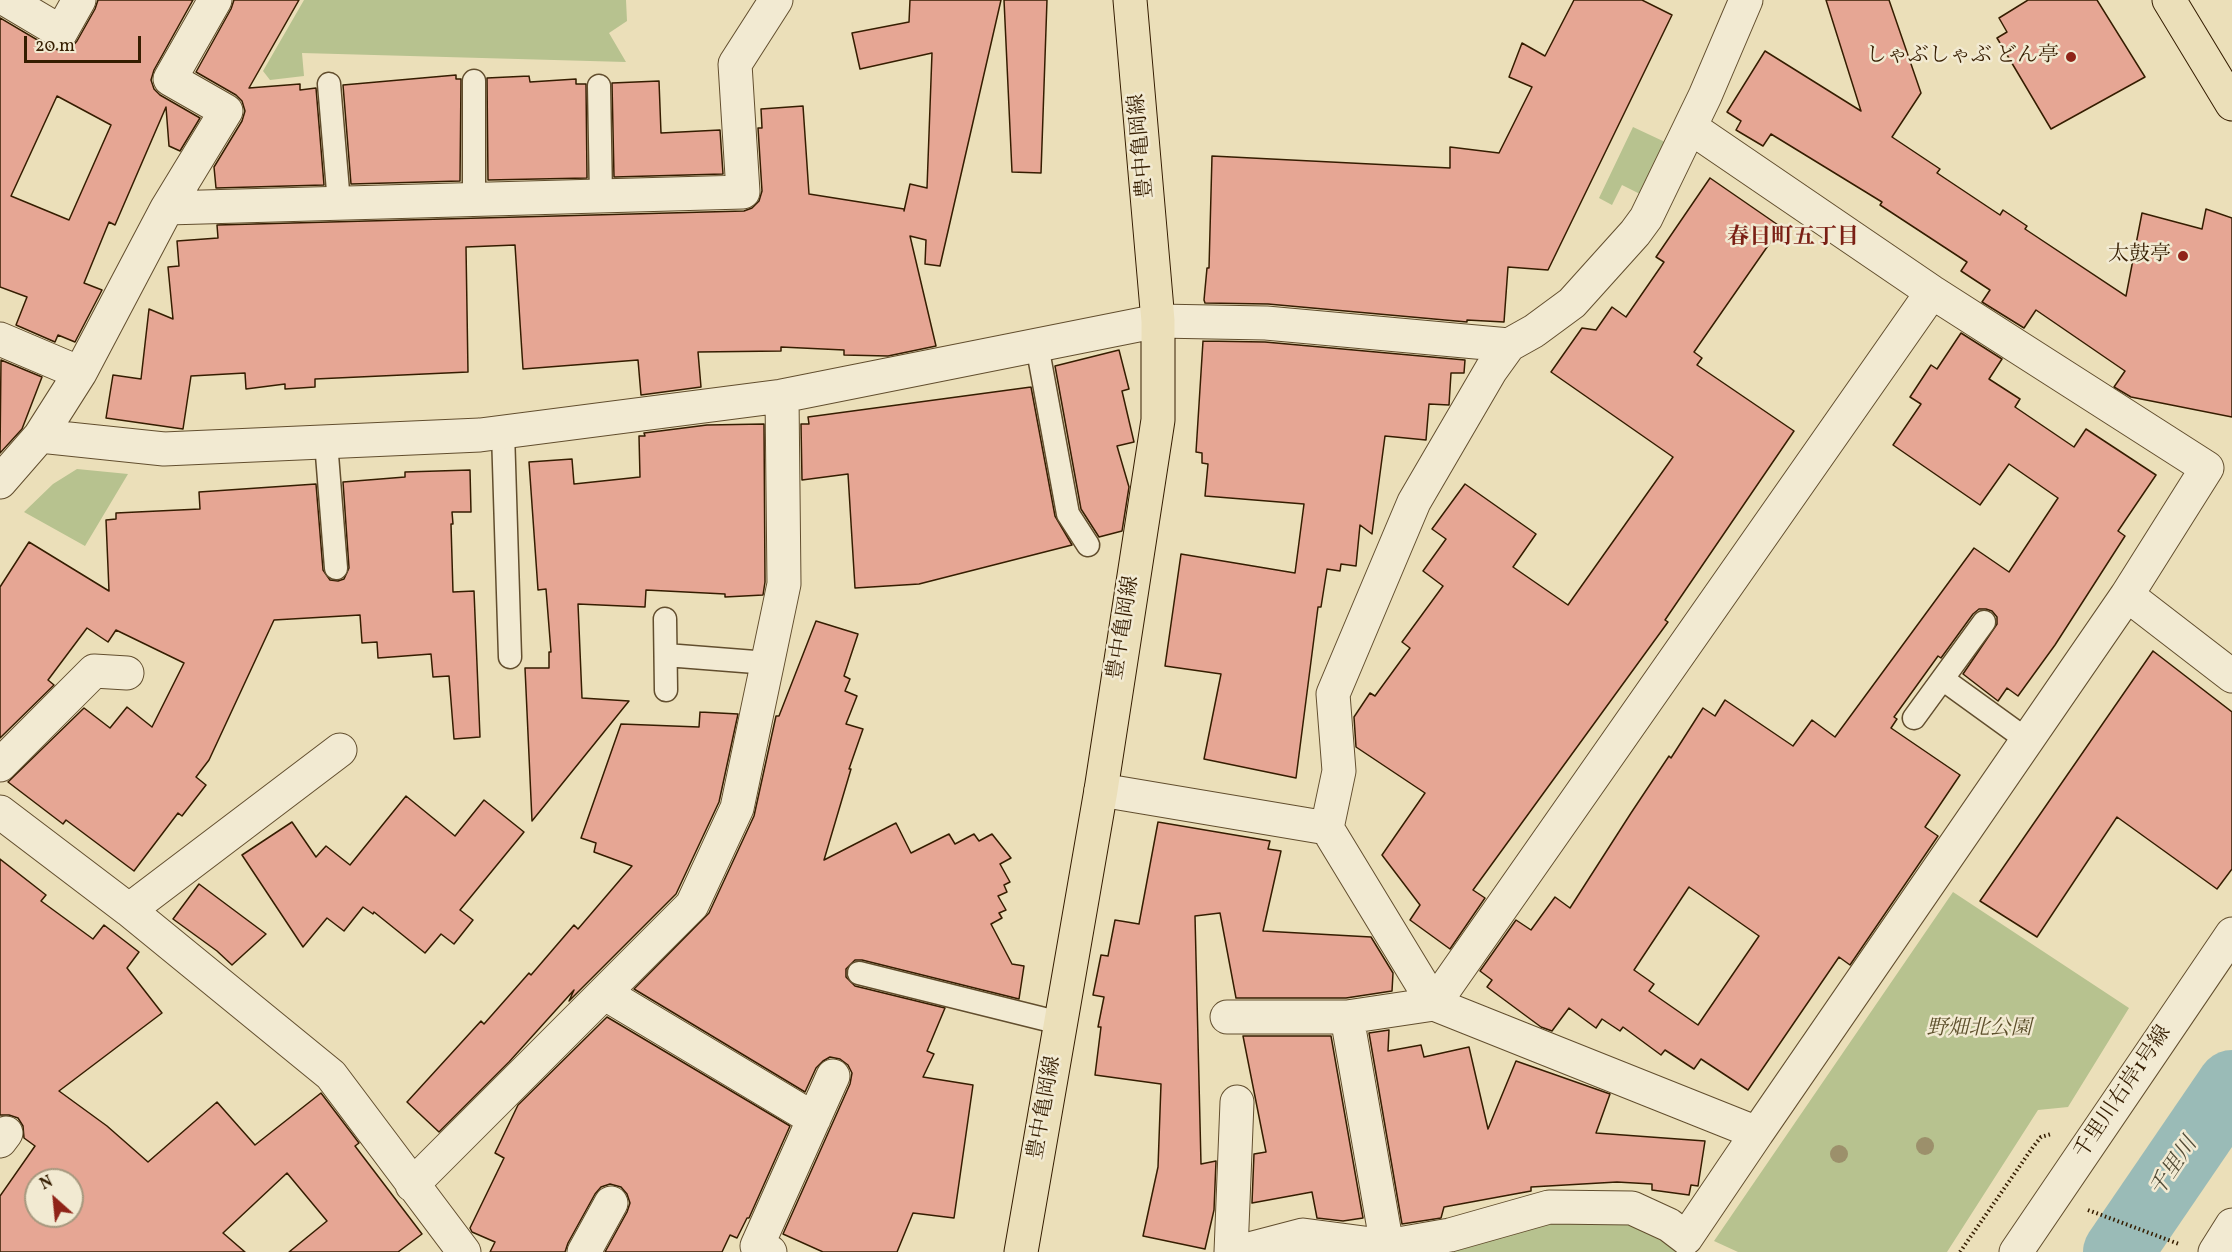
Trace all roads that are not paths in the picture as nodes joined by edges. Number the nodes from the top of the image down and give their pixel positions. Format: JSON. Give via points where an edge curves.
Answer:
{"nodes":[{"id":1,"x":7,"y":0,"type":"edge"},
{"id":2,"x":80,"y":0,"type":"edge"},
{"id":3,"x":216,"y":0,"type":"edge"},
{"id":4,"x":776,"y":0,"type":"edge"},
{"id":5,"x":1130,"y":0,"type":"edge"},
{"id":6,"x":1746,"y":0,"type":"edge"},
{"id":7,"x":2169,"y":0,"type":"edge"},
{"id":8,"x":474,"y":81,"type":"dead end"},
{"id":9,"x":329,"y":84,"type":"dead end"},
{"id":10,"x":599,"y":87,"type":"dead end"},
{"id":11,"x":2232,"y":104,"type":"edge"},
{"id":12,"x":1690,"y":127,"type":"junction"},
{"id":13,"x":601,"y":196,"type":"junction"},
{"id":14,"x":474,"y":200,"type":"junction"},
{"id":15,"x":339,"y":203,"type":"junction"},
{"id":16,"x":167,"y":208,"type":"junction"},
{"id":17,"x":1932,"y":292,"type":"junction"},
{"id":18,"x":1158,"y":321,"type":"junction"},
{"id":19,"x":0,"y":339,"type":"edge"},
{"id":20,"x":1037,"y":345,"type":"junction"},
{"id":21,"x":1509,"y":345,"type":"junction"},
{"id":22,"x":80,"y":373,"type":"junction"},
{"id":23,"x":782,"y":396,"type":"junction"},
{"id":24,"x":503,"y":432,"type":"junction"},
{"id":25,"x":40,"y":436,"type":"junction"},
{"id":26,"x":326,"y":442,"type":"junction"},
{"id":27,"x":0,"y":482,"type":"edge"},
{"id":28,"x":1088,"y":544,"type":"dead end"},
{"id":29,"x":336,"y":568,"type":"dead end"},
{"id":30,"x":2127,"y":595,"type":"junction"},
{"id":31,"x":665,"y":619,"type":"dead end"},
{"id":32,"x":1984,"y":622,"type":"dead end"},
{"id":33,"x":666,"y":655,"type":"junction"},
{"id":34,"x":510,"y":657,"type":"dead end"},
{"id":35,"x":768,"y":663,"type":"junction"},
{"id":36,"x":128,"y":673,"type":"dead end"},
{"id":37,"x":2232,"y":676,"type":"edge"},
{"id":38,"x":1944,"y":680,"type":"junction"},
{"id":39,"x":666,"y":690,"type":"dead end"},
{"id":40,"x":1914,"y":718,"type":"dead end"},
{"id":41,"x":2027,"y":740,"type":"junction"},
{"id":42,"x":340,"y":750,"type":"dead end"},
{"id":43,"x":0,"y":765,"type":"edge"},
{"id":44,"x":1101,"y":790,"type":"junction"},
{"id":45,"x":0,"y":812,"type":"edge"},
{"id":46,"x":1327,"y":828,"type":"junction"},
{"id":47,"x":129,"y":910,"type":"junction"},
{"id":48,"x":2232,"y":934,"type":"edge"},
{"id":49,"x":860,"y":973,"type":"dead end"},
{"id":50,"x":604,"y":993,"type":"junction"},
{"id":51,"x":1434,"y":1004,"type":"junction"},
{"id":52,"x":1227,"y":1017,"type":"dead end"},
{"id":53,"x":1347,"y":1017,"type":"junction"},
{"id":54,"x":1060,"y":1023,"type":"junction"},
{"id":55,"x":833,"y":1076,"type":"dead end"},
{"id":56,"x":1238,"y":1102,"type":"dead end"},
{"id":57,"x":814,"y":1119,"type":"junction"},
{"id":58,"x":1757,"y":1133,"type":"junction"},
{"id":59,"x":412,"y":1185,"type":"junction"},
{"id":60,"x":611,"y":1203,"type":"dead end"},
{"id":61,"x":2232,"y":1225,"type":"edge"},
{"id":62,"x":1387,"y":1246,"type":"junction"},
{"id":63,"x":2201,"y":1249,"type":"edge"},
{"id":64,"x":759,"y":1250,"type":"edge"},
{"id":65,"x":464,"y":1252,"type":"edge"},
{"id":66,"x":584,"y":1252,"type":"edge"},
{"id":67,"x":1021,"y":1252,"type":"edge"},
{"id":68,"x":1231,"y":1252,"type":"edge"},
{"id":69,"x":1238,"y":1252,"type":"edge"},
{"id":70,"x":2016,"y":1252,"type":"edge"}],
"edges":[{"from":1,"to":2,"type":"street","via":[[61,32]]},
{"from":3,"to":16,"type":"street","via":[[170,79],[226,111]]},
{"from":4,"to":13,"type":"street","via":[[735,64],[743,192]]},
{"from":5,"to":18,"type":"main road","name":"豊中亀岡線"},
{"from":6,"to":12,"type":"street"},
{"from":7,"to":11,"type":"main road"},
{"from":8,"to":14,"type":"lane"},
{"from":9,"to":15,"type":"lane"},
{"from":10,"to":13,"type":"lane"},
{"from":12,"to":17,"type":"street"},
{"from":12,"to":21,"type":"street","via":[[1654,204],[1635,233],[1572,303],[1534,332]]},
{"from":13,"to":14,"type":"street"},
{"from":14,"to":15,"type":"street"},
{"from":15,"to":16,"type":"street"},
{"from":16,"to":22,"type":"street"},
{"from":17,"to":30,"type":"street","via":[[2207,468]]},
{"from":17,"to":51,"type":"street"},
{"from":18,"to":20,"type":"street"},
{"from":18,"to":21,"type":"street","via":[[1266,323]]},
{"from":18,"to":44,"type":"main road","name":"豊中亀岡線","via":[[1158,420]]},
{"from":19,"to":22,"type":"street"},
{"from":20,"to":23,"type":"street"},
{"from":20,"to":28,"type":"lane","via":[[1068,514]]},
{"from":21,"to":46,"type":"street","via":[[1414,502],[1332,694],[1339,771]]},
{"from":22,"to":25,"type":"street"},
{"from":23,"to":24,"type":"street"},
{"from":23,"to":35,"type":"street","via":[[784,584]]},
{"from":24,"to":26,"type":"street"},
{"from":24,"to":34,"type":"lane"},
{"from":25,"to":26,"type":"street","via":[[164,449]]},
{"from":25,"to":27,"type":"street"},
{"from":26,"to":29,"type":"lane"},
{"from":30,"to":37,"type":"street"},
{"from":30,"to":41,"type":"street"},
{"from":31,"to":33,"type":"lane"},
{"from":32,"to":38,"type":"lane"},
{"from":33,"to":35,"type":"lane"},
{"from":33,"to":39,"type":"lane"},
{"from":35,"to":50,"type":"street","via":[[737,808],[692,905]]},
{"from":36,"to":43,"type":"street","via":[[94,671]]},
{"from":38,"to":40,"type":"lane"},
{"from":38,"to":41,"type":"lane"},
{"from":41,"to":58,"type":"street"},
{"from":42,"to":47,"type":"street"},
{"from":44,"to":46,"type":"street"},
{"from":44,"to":54,"type":"main road","name":"豊中亀岡線"},
{"from":45,"to":47,"type":"street"},
{"from":46,"to":51,"type":"street"},
{"from":47,"to":59,"type":"street","via":[[330,1075]]},
{"from":48,"to":70,"type":"street","name":"千里川右岸1号線"},
{"from":49,"to":54,"type":"lane"},
{"from":50,"to":57,"type":"street"},
{"from":50,"to":59,"type":"street"},
{"from":51,"to":53,"type":"street"},
{"from":51,"to":58,"type":"street"},
{"from":52,"to":53,"type":"street"},
{"from":53,"to":62,"type":"street"},
{"from":54,"to":67,"type":"main road","name":"豊中亀岡線"},
{"from":55,"to":57,"type":"street"},
{"from":56,"to":68,"type":"street"},
{"from":57,"to":64,"type":"street"},
{"from":58,"to":62,"type":"street","via":[[1686,1238],[1669,1225],[1632,1208],[1549,1207],[1450,1235]]},
{"from":59,"to":65,"type":"street"},
{"from":60,"to":66,"type":"street"},
{"from":61,"to":63,"type":"street"},
{"from":62,"to":69,"type":"street","via":[[1303,1235]]}]}
